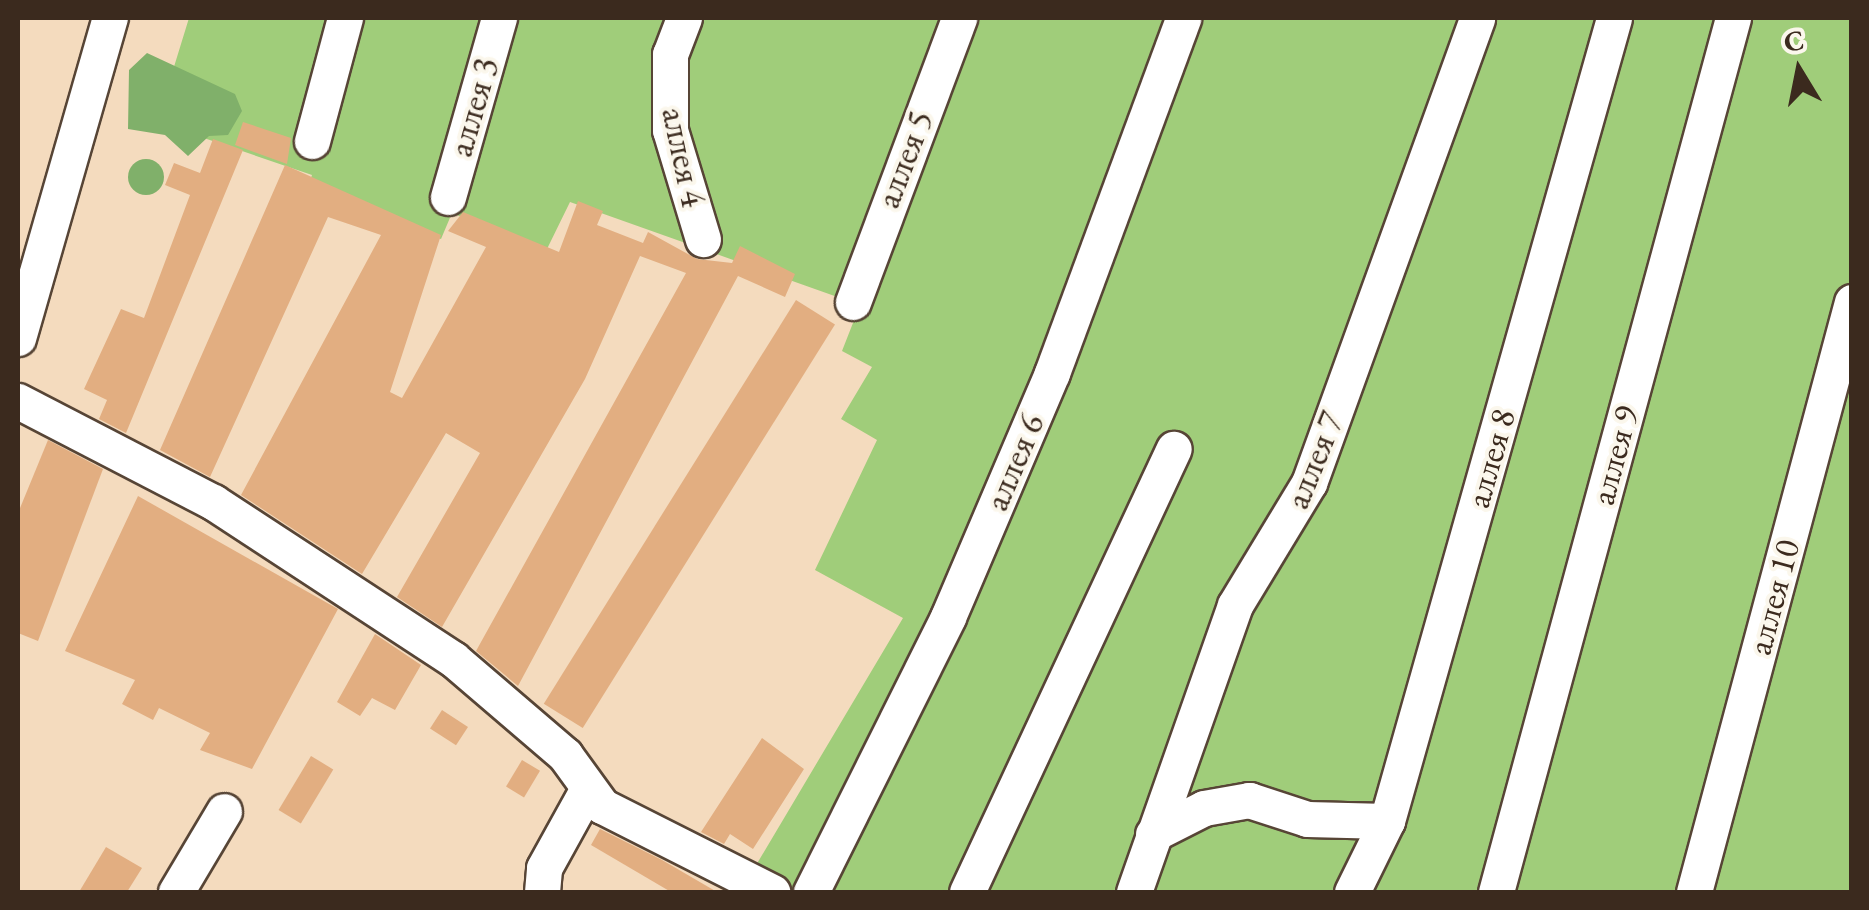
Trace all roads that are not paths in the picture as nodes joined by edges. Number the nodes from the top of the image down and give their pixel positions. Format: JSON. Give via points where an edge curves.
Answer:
{"nodes":[{"id":1,"x":110,"y":18,"type":"edge"},
{"id":2,"x":346,"y":18,"type":"edge"},
{"id":3,"x":499,"y":18,"type":"edge"},
{"id":4,"x":684,"y":18,"type":"edge"},
{"id":5,"x":959,"y":18,"type":"edge"},
{"id":6,"x":1184,"y":18,"type":"edge"},
{"id":7,"x":1478,"y":18,"type":"edge"},
{"id":8,"x":1614,"y":18,"type":"edge"},
{"id":9,"x":1733,"y":18,"type":"edge"},
{"id":10,"x":312,"y":141,"type":"dead end"},
{"id":11,"x":448,"y":197,"type":"dead end"},
{"id":12,"x":703,"y":238,"type":"dead end"},
{"id":13,"x":853,"y":302,"type":"dead end"},
{"id":14,"x":1852,"y":302,"type":"edge"},
{"id":15,"x":18,"y":338,"type":"edge"},
{"id":16,"x":18,"y":401,"type":"edge"},
{"id":17,"x":1174,"y":449,"type":"dead end"},
{"id":18,"x":587,"y":790,"type":"junction"},
{"id":19,"x":224,"y":811,"type":"dead end"},
{"id":20,"x":1387,"y":822,"type":"junction"},
{"id":21,"x":1153,"y":834,"type":"junction"},
{"id":22,"x":176,"y":892,"type":"edge"},
{"id":23,"x":542,"y":892,"type":"edge"},
{"id":24,"x":772,"y":892,"type":"edge"},
{"id":25,"x":810,"y":892,"type":"edge"},
{"id":26,"x":967,"y":892,"type":"edge"},
{"id":27,"x":1134,"y":892,"type":"edge"},
{"id":28,"x":1352,"y":892,"type":"edge"},
{"id":29,"x":1496,"y":892,"type":"edge"},
{"id":30,"x":1694,"y":892,"type":"edge"}],
"edges":[{"from":1,"to":15,"type":"street"},
{"from":2,"to":10,"type":"street"},
{"from":3,"to":11,"type":"street","name":"аллея 3"},
{"from":4,"to":12,"type":"street","name":"аллея 4","via":[[670,54],[670,130]]},
{"from":5,"to":13,"type":"street","name":"аллея 5"},
{"from":6,"to":25,"type":"street","name":"аллея 6","via":[[1052,373],[948,616]]},
{"from":7,"to":21,"type":"street","name":"аллея 7","via":[[1308,482],[1235,605]]},
{"from":8,"to":20,"type":"street","name":"аллея 8"},
{"from":9,"to":29,"type":"street","name":"аллея 9"},
{"from":14,"to":30,"type":"street","name":"аллея 10"},
{"from":16,"to":18,"type":"street","via":[[132,454],[453,659],[565,755]]},
{"from":17,"to":26,"type":"street"},
{"from":18,"to":23,"type":"street","via":[[544,868]]},
{"from":18,"to":24,"type":"street","via":[[645,831]]},
{"from":19,"to":22,"type":"street"},
{"from":20,"to":21,"type":"street","via":[[1307,819],[1249,800],[1204,808]]},
{"from":20,"to":28,"type":"street","name":"аллея 8"},
{"from":21,"to":27,"type":"street","name":"аллея 7"}]}
